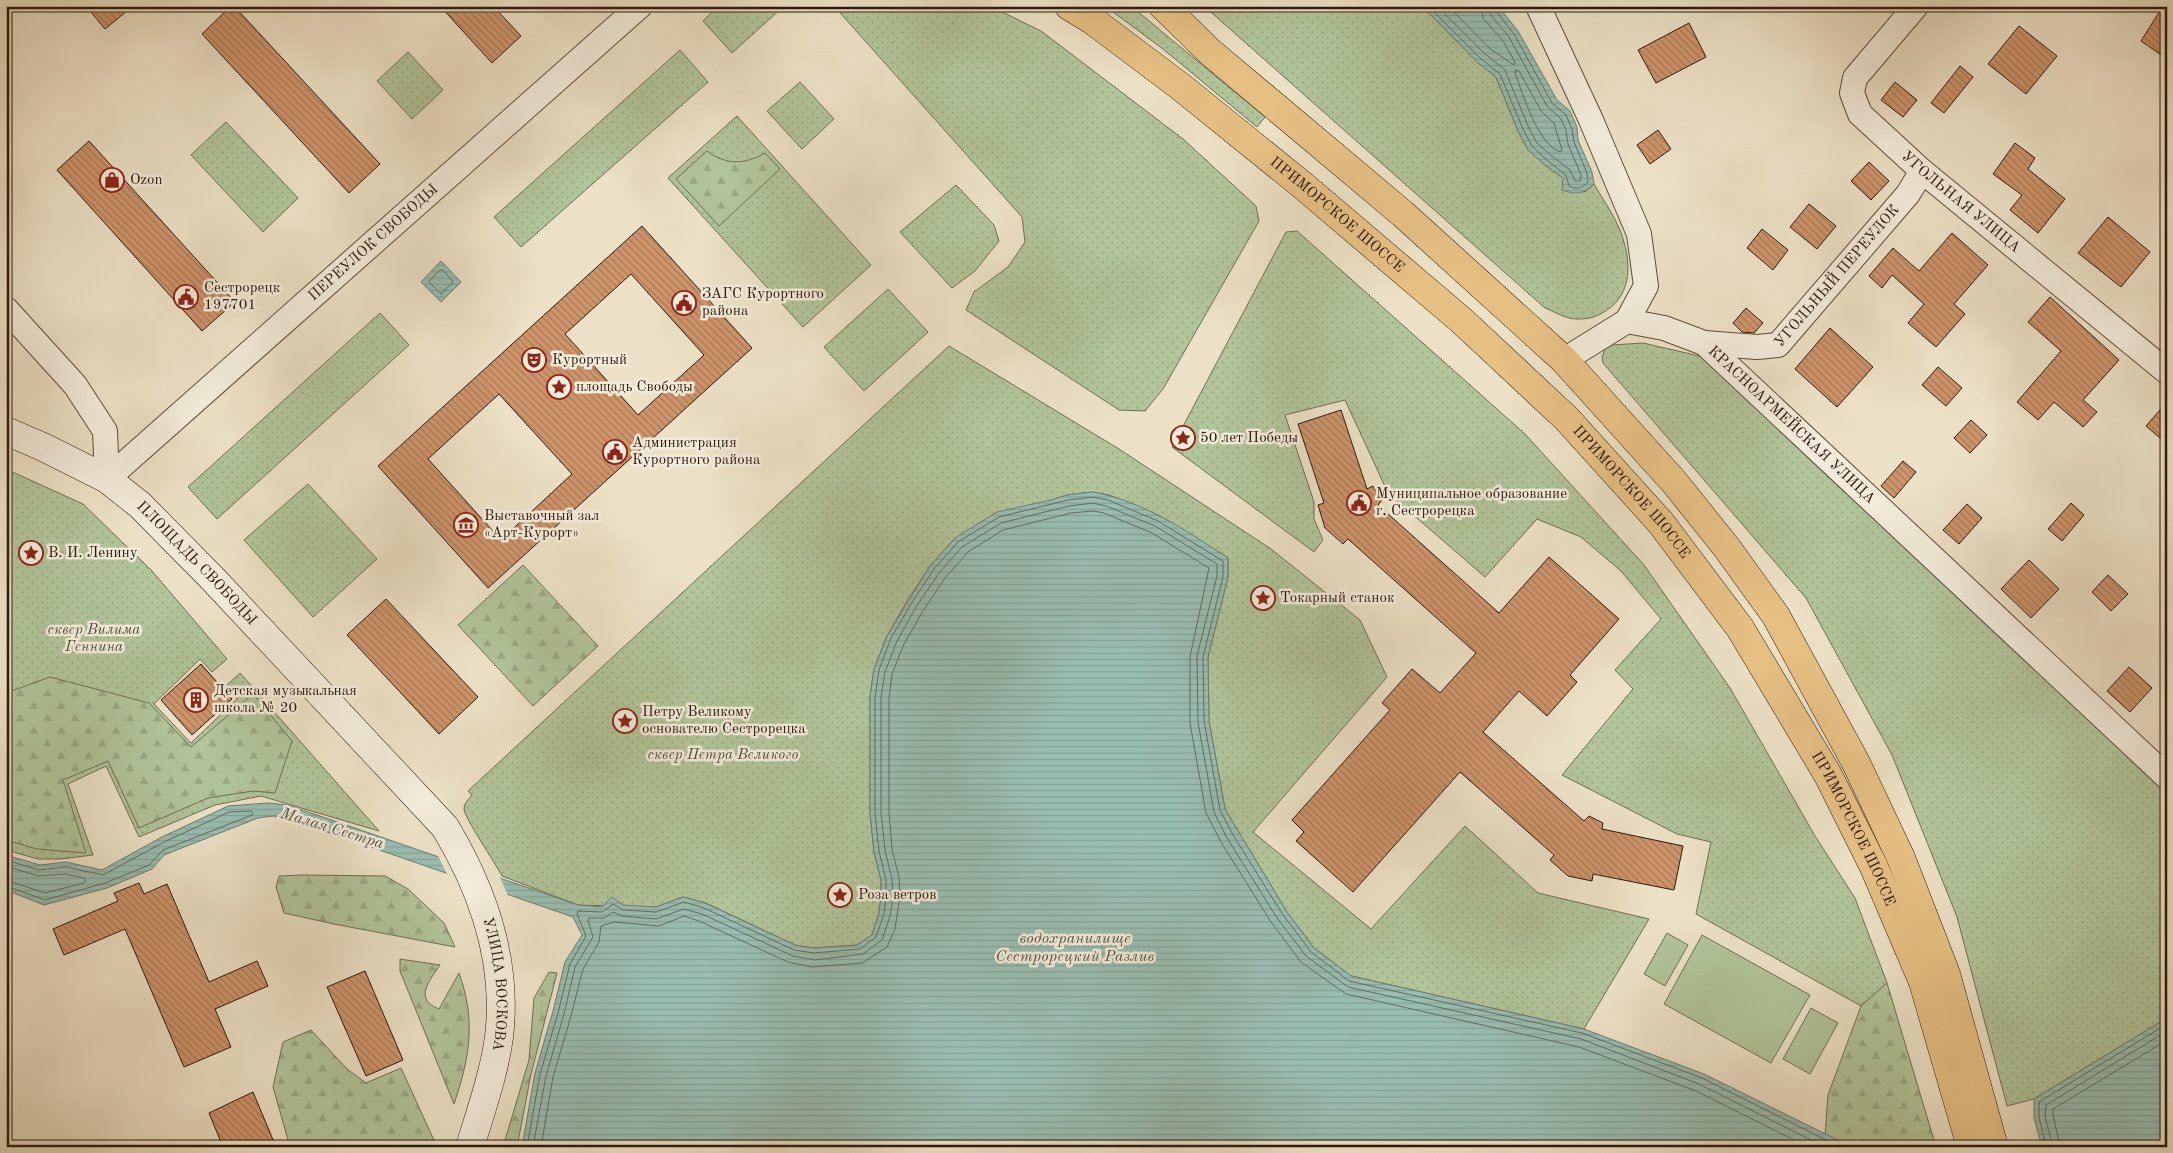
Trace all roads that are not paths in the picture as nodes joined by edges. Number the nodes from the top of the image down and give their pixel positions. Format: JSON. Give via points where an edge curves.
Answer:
{"nodes":[{"id":1,"x":640,"y":6,"type":"edge"},
{"id":2,"x":1069,"y":6,"type":"edge"},
{"id":3,"x":1163,"y":6,"type":"edge"},
{"id":4,"x":1538,"y":6,"type":"edge"},
{"id":5,"x":1916,"y":6,"type":"edge"},
{"id":6,"x":1922,"y":171,"type":"junction"},
{"id":7,"x":6,"y":308,"type":"edge"},
{"id":8,"x":1626,"y":321,"type":"junction"},
{"id":9,"x":1704,"y":343,"type":"junction"},
{"id":10,"x":1564,"y":360,"type":"junction"},
{"id":11,"x":2167,"y":372,"type":"edge"},
{"id":12,"x":6,"y":431,"type":"edge"},
{"id":13,"x":106,"y":479,"type":"junction"},
{"id":14,"x":2167,"y":777,"type":"edge"},
{"id":15,"x":444,"y":827,"type":"joint"},
{"id":16,"x":470,"y":1147,"type":"edge"},
{"id":17,"x":1971,"y":1147,"type":"edge"},
{"id":18,"x":1994,"y":1147,"type":"edge"}],
"edges":[{"from":1,"to":13,"type":"street","name":"ПЕРЕУЛОК СВОБОДЫ"},
{"from":2,"to":17,"type":"highway","name":"ПРИМОРСКОЕ ШОССЕ","via":[[1181,87],[1461,320],[1567,420],[1661,523],[1740,628],[1841,800],[1874,867],[1923,982]]},
{"from":3,"to":10,"type":"highway","name":"ПРИМОРСКОЕ ШОССЕ","via":[[1209,51],[1403,214]]},
{"from":4,"to":8,"type":"street","via":[[1639,234],[1646,286]]},
{"from":5,"to":6,"type":"street","name":"УГОЛЬНАЯ УЛИЦА","via":[[1856,78],[1852,93],[1860,114]]},
{"from":6,"to":9,"type":"street","name":"УГОЛЬНЫЙ ПЕРЕУЛОК","via":[[1908,194],[1778,345],[1758,347]]},
{"from":6,"to":11,"type":"street","name":"УГОЛЬНАЯ УЛИЦА"},
{"from":7,"to":13,"type":"street","via":[[75,385],[105,431]]},
{"from":8,"to":9,"type":"street","name":"КРАСНОАРМЕЙСКАЯ УЛИЦА","via":[[1664,328]]},
{"from":8,"to":10,"type":"street"},
{"from":9,"to":14,"type":"street","name":"КРАСНОАРМЕЙСКАЯ УЛИЦА"},
{"from":10,"to":18,"type":"highway","name":"ПРИМОРСКОЕ ШОССЕ","via":[[1675,483],[1728,548],[1780,625],[1856,764],[1900,858],[1946,974]]},
{"from":12,"to":13,"type":"main road","name":"ПЛОЩАДЬ СВОБОДЫ"},
{"from":13,"to":15,"type":"main road","name":"ПЛОЩАДЬ СВОБОДЫ","via":[[140,505],[177,542]]},
{"from":15,"to":16,"type":"main road","name":"УЛИЦА ВОСКОВА","via":[[480,894],[496,955],[500,990],[499,1036],[489,1087]]}]}
